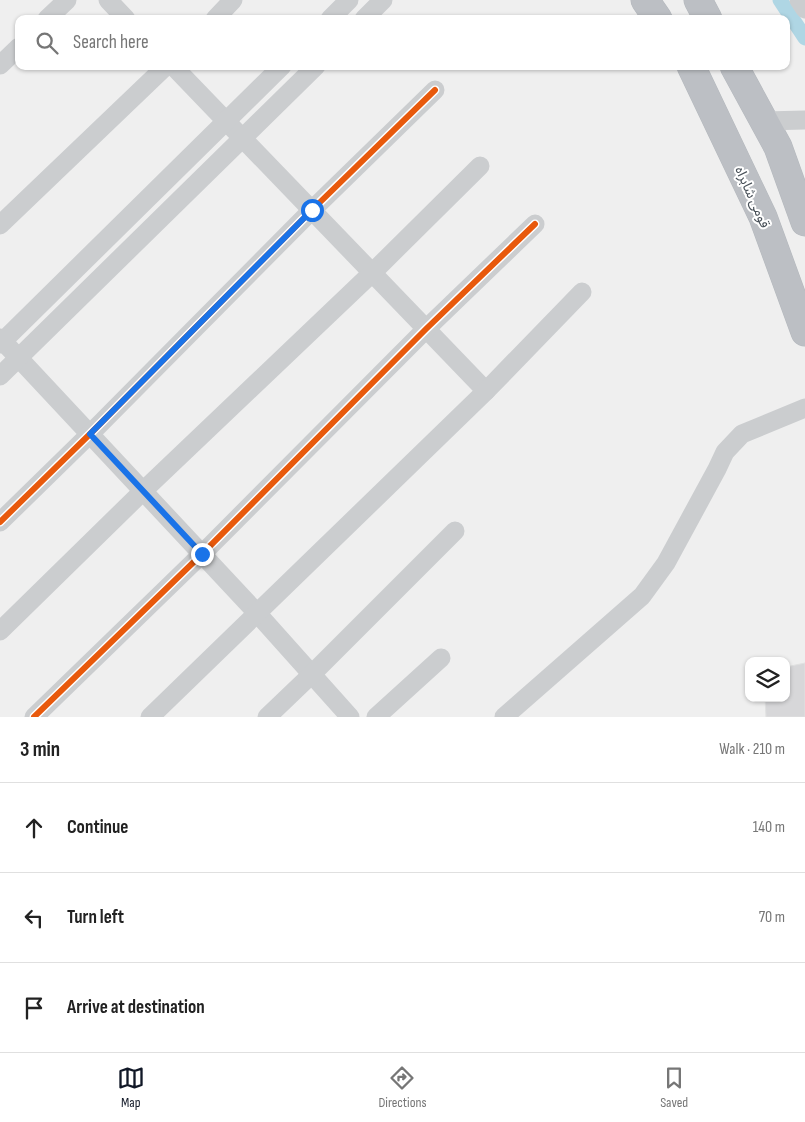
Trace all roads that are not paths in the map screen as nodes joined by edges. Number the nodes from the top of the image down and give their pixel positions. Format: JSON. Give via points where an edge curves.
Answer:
{"nodes":[{"id":1,"x":66,"y":0,"type":"edge"},
{"id":2,"x":108,"y":0,"type":"edge"},
{"id":3,"x":234,"y":0,"type":"edge"},
{"id":4,"x":349,"y":0,"type":"edge"},
{"id":5,"x":383,"y":0,"type":"edge"},
{"id":6,"x":645,"y":0,"type":"edge"},
{"id":7,"x":698,"y":0,"type":"edge"},
{"id":8,"x":799,"y":0,"type":"edge"},
{"id":9,"x":805,"y":9,"type":"edge"},
{"id":10,"x":52,"y":15,"type":"edge"},
{"id":11,"x":122,"y":15,"type":"edge"},
{"id":12,"x":218,"y":15,"type":"edge"},
{"id":13,"x":334,"y":15,"type":"edge"},
{"id":14,"x":368,"y":15,"type":"edge"},
{"id":15,"x":655,"y":15,"type":"edge"},
{"id":16,"x":706,"y":15,"type":"edge"},
{"id":17,"x":15,"y":51,"type":"edge"},
{"id":18,"x":0,"y":65,"type":"edge"},
{"id":19,"x":162,"y":70,"type":"edge"},
{"id":20,"x":176,"y":70,"type":"edge"},
{"id":21,"x":278,"y":70,"type":"edge"},
{"id":22,"x":312,"y":70,"type":"edge"},
{"id":23,"x":693,"y":70,"type":"edge"},
{"id":24,"x":736,"y":70,"type":"edge"},
{"id":25,"x":436,"y":90,"type":"dead end"},
{"id":26,"x":805,"y":120,"type":"edge"},
{"id":27,"x":764,"y":121,"type":"junction"},
{"id":28,"x":226,"y":122,"type":"junction"},
{"id":29,"x":242,"y":138,"type":"junction"},
{"id":30,"x":480,"y":166,"type":"dead end"},
{"id":31,"x":312,"y":210,"type":"junction"},
{"id":32,"x":805,"y":222,"type":"edge"},
{"id":33,"x":535,"y":224,"type":"dead end"},
{"id":34,"x":0,"y":225,"type":"edge"},
{"id":35,"x":372,"y":273,"type":"junction"},
{"id":36,"x":582,"y":292,"type":"dead end"},
{"id":37,"x":426,"y":329,"type":"junction"},
{"id":38,"x":805,"y":332,"type":"edge"},
{"id":39,"x":1,"y":341,"type":"edge"},
{"id":40,"x":19,"y":357,"type":"junction"},
{"id":41,"x":0,"y":376,"type":"edge"},
{"id":42,"x":486,"y":391,"type":"junction"},
{"id":43,"x":805,"y":408,"type":"edge"},
{"id":44,"x":90,"y":434,"type":"junction"},
{"id":45,"x":143,"y":491,"type":"junction"},
{"id":46,"x":0,"y":522,"type":"edge"},
{"id":47,"x":455,"y":532,"type":"dead end"},
{"id":48,"x":202,"y":554,"type":"junction"},
{"id":49,"x":257,"y":613,"type":"junction"},
{"id":50,"x":0,"y":631,"type":"edge"},
{"id":51,"x":441,"y":658,"type":"dead end"},
{"id":52,"x":312,"y":674,"type":"junction"},
{"id":53,"x":34,"y":717,"type":"edge"},
{"id":54,"x":150,"y":717,"type":"edge"},
{"id":55,"x":267,"y":717,"type":"edge"},
{"id":56,"x":350,"y":717,"type":"edge"},
{"id":57,"x":376,"y":717,"type":"edge"},
{"id":58,"x":504,"y":717,"type":"edge"}],
"edges":[{"from":1,"to":10,"type":"street"},
{"from":2,"to":11,"type":"street"},
{"from":3,"to":12,"type":"street"},
{"from":4,"to":13,"type":"street"},
{"from":5,"to":14,"type":"street"},
{"from":6,"to":15,"type":"highway"},
{"from":7,"to":16,"type":"highway"},
{"from":8,"to":9,"type":"street"},
{"from":17,"to":18,"type":"street"},
{"from":19,"to":34,"type":"street"},
{"from":20,"to":28,"type":"street"},
{"from":21,"to":28,"type":"street"},
{"from":22,"to":29,"type":"street"},
{"from":23,"to":38,"type":"highway","name":"قومی شاہراہ","via":[[763,218]]},
{"from":24,"to":27,"type":"highway"},
{"from":25,"to":31,"type":"street"},
{"from":26,"to":27,"type":"street"},
{"from":27,"to":32,"type":"highway","via":[[778,147]]},
{"from":28,"to":29,"type":"street"},
{"from":28,"to":39,"type":"street"},
{"from":29,"to":31,"type":"street"},
{"from":29,"to":40,"type":"street"},
{"from":30,"to":35,"type":"street"},
{"from":31,"to":35,"type":"street"},
{"from":31,"to":44,"type":"street"},
{"from":33,"to":37,"type":"street"},
{"from":35,"to":37,"type":"street"},
{"from":35,"to":45,"type":"street"},
{"from":36,"to":42,"type":"street"},
{"from":37,"to":42,"type":"street"},
{"from":37,"to":48,"type":"street"},
{"from":39,"to":40,"type":"street"},
{"from":40,"to":41,"type":"street"},
{"from":40,"to":44,"type":"street"},
{"from":42,"to":49,"type":"street"},
{"from":43,"to":58,"type":"street","via":[[742,434],[725,452],[666,563],[642,596]]},
{"from":44,"to":45,"type":"street"},
{"from":44,"to":46,"type":"street"},
{"from":45,"to":48,"type":"street"},
{"from":45,"to":50,"type":"street"},
{"from":47,"to":52,"type":"street"},
{"from":48,"to":49,"type":"street"},
{"from":48,"to":53,"type":"street"},
{"from":49,"to":52,"type":"street"},
{"from":49,"to":54,"type":"street"},
{"from":51,"to":57,"type":"street"},
{"from":52,"to":55,"type":"street"},
{"from":52,"to":56,"type":"street"}]}
